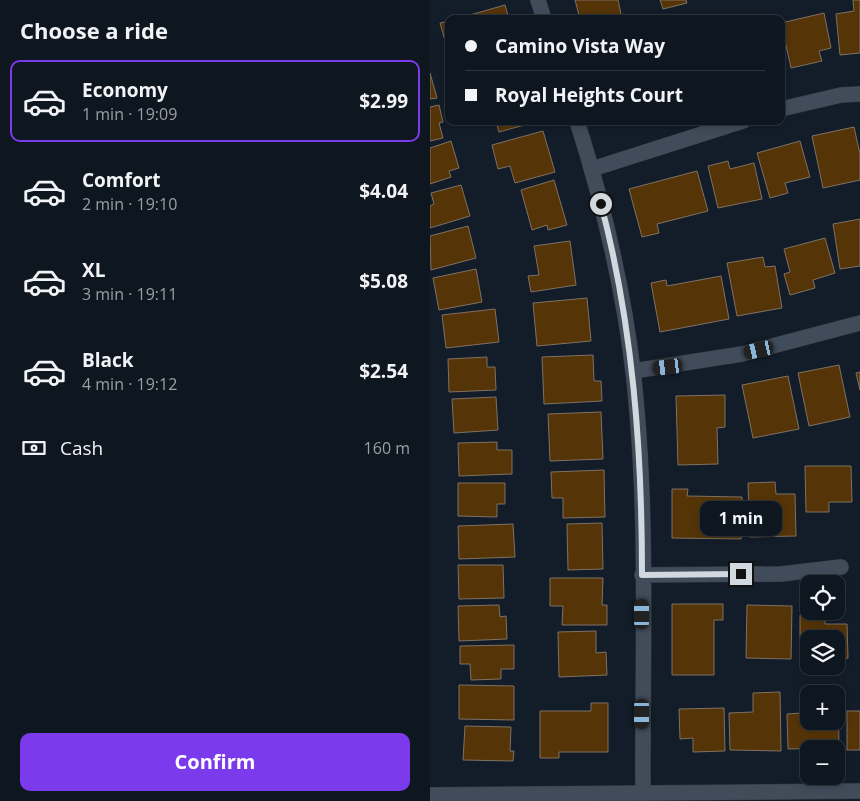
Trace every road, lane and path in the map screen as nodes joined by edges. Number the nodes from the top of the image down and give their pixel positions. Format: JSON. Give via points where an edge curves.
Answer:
{"nodes":[{"id":1,"x":538,"y":0,"type":"edge"},
{"id":2,"x":543,"y":15,"type":"edge"},
{"id":3,"x":860,"y":94,"type":"edge"},
{"id":4,"x":785,"y":108,"type":"edge"},
{"id":5,"x":578,"y":125,"type":"edge"},
{"id":6,"x":730,"y":125,"type":"edge"},
{"id":7,"x":592,"y":169,"type":"junction"},
{"id":8,"x":860,"y":323,"type":"edge"},
{"id":9,"x":633,"y":371,"type":"junction"},
{"id":10,"x":841,"y":567,"type":"dead end"},
{"id":11,"x":642,"y":575,"type":"junction"},
{"id":12,"x":860,"y":791,"type":"edge"},
{"id":13,"x":643,"y":793,"type":"junction"},
{"id":14,"x":430,"y":795,"type":"edge"}],
"edges":[{"from":1,"to":2,"type":"street"},
{"from":3,"to":4,"type":"street"},
{"from":5,"to":7,"type":"street"},
{"from":6,"to":7,"type":"street"},
{"from":7,"to":9,"type":"street","via":[[621,295]]},
{"from":8,"to":9,"type":"street","via":[[742,354]]},
{"from":9,"to":11,"type":"street","via":[[641,475]]},
{"from":10,"to":11,"type":"street","via":[[781,574]]},
{"from":11,"to":13,"type":"street"},
{"from":12,"to":13,"type":"street"},
{"from":13,"to":14,"type":"street"}]}
